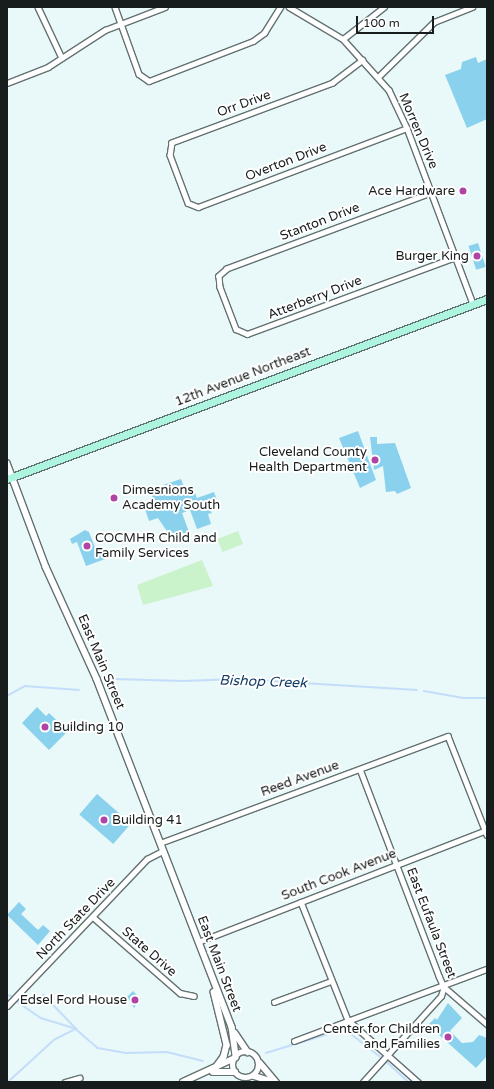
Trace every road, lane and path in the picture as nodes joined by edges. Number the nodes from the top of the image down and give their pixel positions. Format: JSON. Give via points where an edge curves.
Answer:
{"nodes":[{"id":1,"x":38,"y":7,"type":"edge"},
{"id":2,"x":115,"y":7,"type":"edge"},
{"id":3,"x":165,"y":7,"type":"edge"},
{"id":4,"x":280,"y":7,"type":"edge"},
{"id":5,"x":289,"y":7,"type":"edge"},
{"id":6,"x":384,"y":7,"type":"edge"},
{"id":7,"x":472,"y":7,"type":"edge"},
{"id":8,"x":121,"y":24,"type":"junction"},
{"id":9,"x":343,"y":40,"type":"junction"},
{"id":10,"x":62,"y":58,"type":"junction"},
{"id":11,"x":363,"y":60,"type":"junction"},
{"id":12,"x":379,"y":76,"type":"junction"},
{"id":13,"x":7,"y":83,"type":"edge"},
{"id":14,"x":407,"y":128,"type":"junction"},
{"id":15,"x":183,"y":188,"type":"joint"},
{"id":16,"x":431,"y":193,"type":"junction"},
{"id":17,"x":455,"y":257,"type":"junction"},
{"id":18,"x":219,"y":276,"type":"joint"},
{"id":19,"x":487,"y":298,"type":"edge"},
{"id":20,"x":473,"y":304,"type":"junction"},
{"id":21,"x":7,"y":464,"type":"edge"},
{"id":22,"x":10,"y":478,"type":"edge"},
{"id":23,"x":360,"y":769,"type":"junction"},
{"id":24,"x":486,"y":832,"type":"edge"},
{"id":25,"x":160,"y":843,"type":"junction"},
{"id":26,"x":163,"y":851,"type":"junction"},
{"id":27,"x":396,"y":864,"type":"junction"},
{"id":28,"x":301,"y":902,"type":"junction"},
{"id":29,"x":93,"y":917,"type":"junction"},
{"id":30,"x":198,"y":942,"type":"junction"},
{"id":31,"x":208,"y":966,"type":"junction"},
{"id":32,"x":487,"y":969,"type":"edge"},
{"id":33,"x":331,"y":981,"type":"junction"},
{"id":34,"x":444,"y":987,"type":"junction"},
{"id":35,"x":194,"y":996,"type":"dead end"},
{"id":36,"x":274,"y":1002,"type":"dead end"},
{"id":37,"x":7,"y":1006,"type":"edge"},
{"id":38,"x":348,"y":1020,"type":"junction"},
{"id":39,"x":487,"y":1024,"type":"edge"},
{"id":40,"x":232,"y":1027,"type":"junction"},
{"id":41,"x":294,"y":1041,"type":"dead end"},
{"id":42,"x":248,"y":1052,"type":"junction"},
{"id":43,"x":386,"y":1056,"type":"junction"},
{"id":44,"x":235,"y":1057,"type":"junction"},
{"id":45,"x":259,"y":1062,"type":"junction"},
{"id":46,"x":216,"y":1068,"type":"junction"},
{"id":47,"x":209,"y":1072,"type":"junction"},
{"id":48,"x":237,"y":1074,"type":"junction"},
{"id":49,"x":79,"y":1078,"type":"dead end"},
{"id":50,"x":251,"y":1078,"type":"edge"},
{"id":51,"x":65,"y":1082,"type":"edge"},
{"id":52,"x":183,"y":1082,"type":"edge"},
{"id":53,"x":242,"y":1082,"type":"edge"},
{"id":54,"x":275,"y":1082,"type":"edge"},
{"id":55,"x":363,"y":1082,"type":"edge"},
{"id":56,"x":418,"y":1082,"type":"edge"}],
"edges":[{"from":1,"to":10,"type":"street"},
{"from":2,"to":8,"type":"street"},
{"from":3,"to":8,"type":"street"},
{"from":4,"to":8,"type":"street","via":[[264,33],[253,41],[152,80],[141,77]]},
{"from":5,"to":9,"type":"street","name":"Morren Drive"},
{"from":6,"to":9,"type":"street"},
{"from":7,"to":12,"type":"street","via":[[434,22]]},
{"from":8,"to":10,"type":"street","via":[[95,35]]},
{"from":9,"to":11,"type":"street","name":"Morren Drive"},
{"from":10,"to":13,"type":"street"},
{"from":11,"to":12,"type":"street","name":"Morren Drive"},
{"from":11,"to":15,"type":"street","name":"Orr Drive","via":[[333,83],[172,142],[169,152]]},
{"from":12,"to":14,"type":"street","name":"Morren Drive"},
{"from":14,"to":15,"type":"street","name":"Overton Drive","via":[[198,207],[188,203]]},
{"from":14,"to":16,"type":"street","name":"Morren Drive"},
{"from":16,"to":17,"type":"street","name":"Morren Drive"},
{"from":16,"to":18,"type":"street","name":"Stanton Drive","via":[[227,269]]},
{"from":17,"to":18,"type":"street","name":"Atterberry Drive","via":[[247,334],[239,332],[234,325],[218,282]]},
{"from":17,"to":20,"type":"street","name":"Morren Drive"},
{"from":19,"to":20,"type":"main road","name":"12th Avenue Northeast"},
{"from":20,"to":22,"type":"main road","name":"12th Avenue Northeast"},
{"from":21,"to":22,"type":"street","name":"East Main Street"},
{"from":22,"to":25,"type":"street","name":"East Main Street","via":[[46,567],[97,679]]},
{"from":23,"to":24,"type":"street","name":"Reed Avenue","via":[[448,736]]},
{"from":23,"to":25,"type":"street","name":"Reed Avenue"},
{"from":23,"to":27,"type":"street","name":"East Eufaula Street"},
{"from":24,"to":27,"type":"street","name":"South Cook Avenue"},
{"from":25,"to":26,"type":"street","name":"East Main Street"},
{"from":26,"to":29,"type":"street","name":"North State Drive","via":[[147,859]]},
{"from":26,"to":30,"type":"street","name":"East Main Street"},
{"from":27,"to":28,"type":"street","name":"South Cook Avenue"},
{"from":27,"to":34,"type":"street","name":"East Eufaula Street"},
{"from":28,"to":30,"type":"street","name":"South Cook Avenue"},
{"from":28,"to":33,"type":"street"},
{"from":29,"to":35,"type":"street","name":"State Drive","via":[[180,994]]},
{"from":29,"to":37,"type":"street","name":"North State Drive"},
{"from":30,"to":31,"type":"street","name":"East Main Street"},
{"from":31,"to":40,"type":"street","name":"East Main Street"},
{"from":31,"to":46,"type":"street","via":[[227,1040],[224,1057]]},
{"from":32,"to":34,"type":"street"},
{"from":33,"to":36,"type":"street"},
{"from":33,"to":38,"type":"street"},
{"from":34,"to":38,"type":"street"},
{"from":34,"to":39,"type":"street","name":"East Eufaula Street"},
{"from":34,"to":43,"type":"street","via":[[441,996]]},
{"from":38,"to":41,"type":"street"},
{"from":38,"to":43,"type":"street"},
{"from":40,"to":42,"type":"street","name":"East Main Street"},
{"from":40,"to":44,"type":"street","name":"East Main Street"},
{"from":42,"to":44,"type":"street"},
{"from":42,"to":45,"type":"street","name":"East Main Street"},
{"from":43,"to":55,"type":"street"},
{"from":43,"to":56,"type":"street"},
{"from":44,"to":46,"type":"street"},
{"from":44,"to":48,"type":"street","name":"East Main Street"},
{"from":45,"to":50,"type":"street"},
{"from":45,"to":54,"type":"street"},
{"from":46,"to":47,"type":"street"},
{"from":47,"to":48,"type":"street"},
{"from":47,"to":52,"type":"street"},
{"from":48,"to":50,"type":"street"},
{"from":48,"to":53,"type":"street"},
{"from":49,"to":51,"type":"street"},
{"from":50,"to":54,"type":"street"}]}
